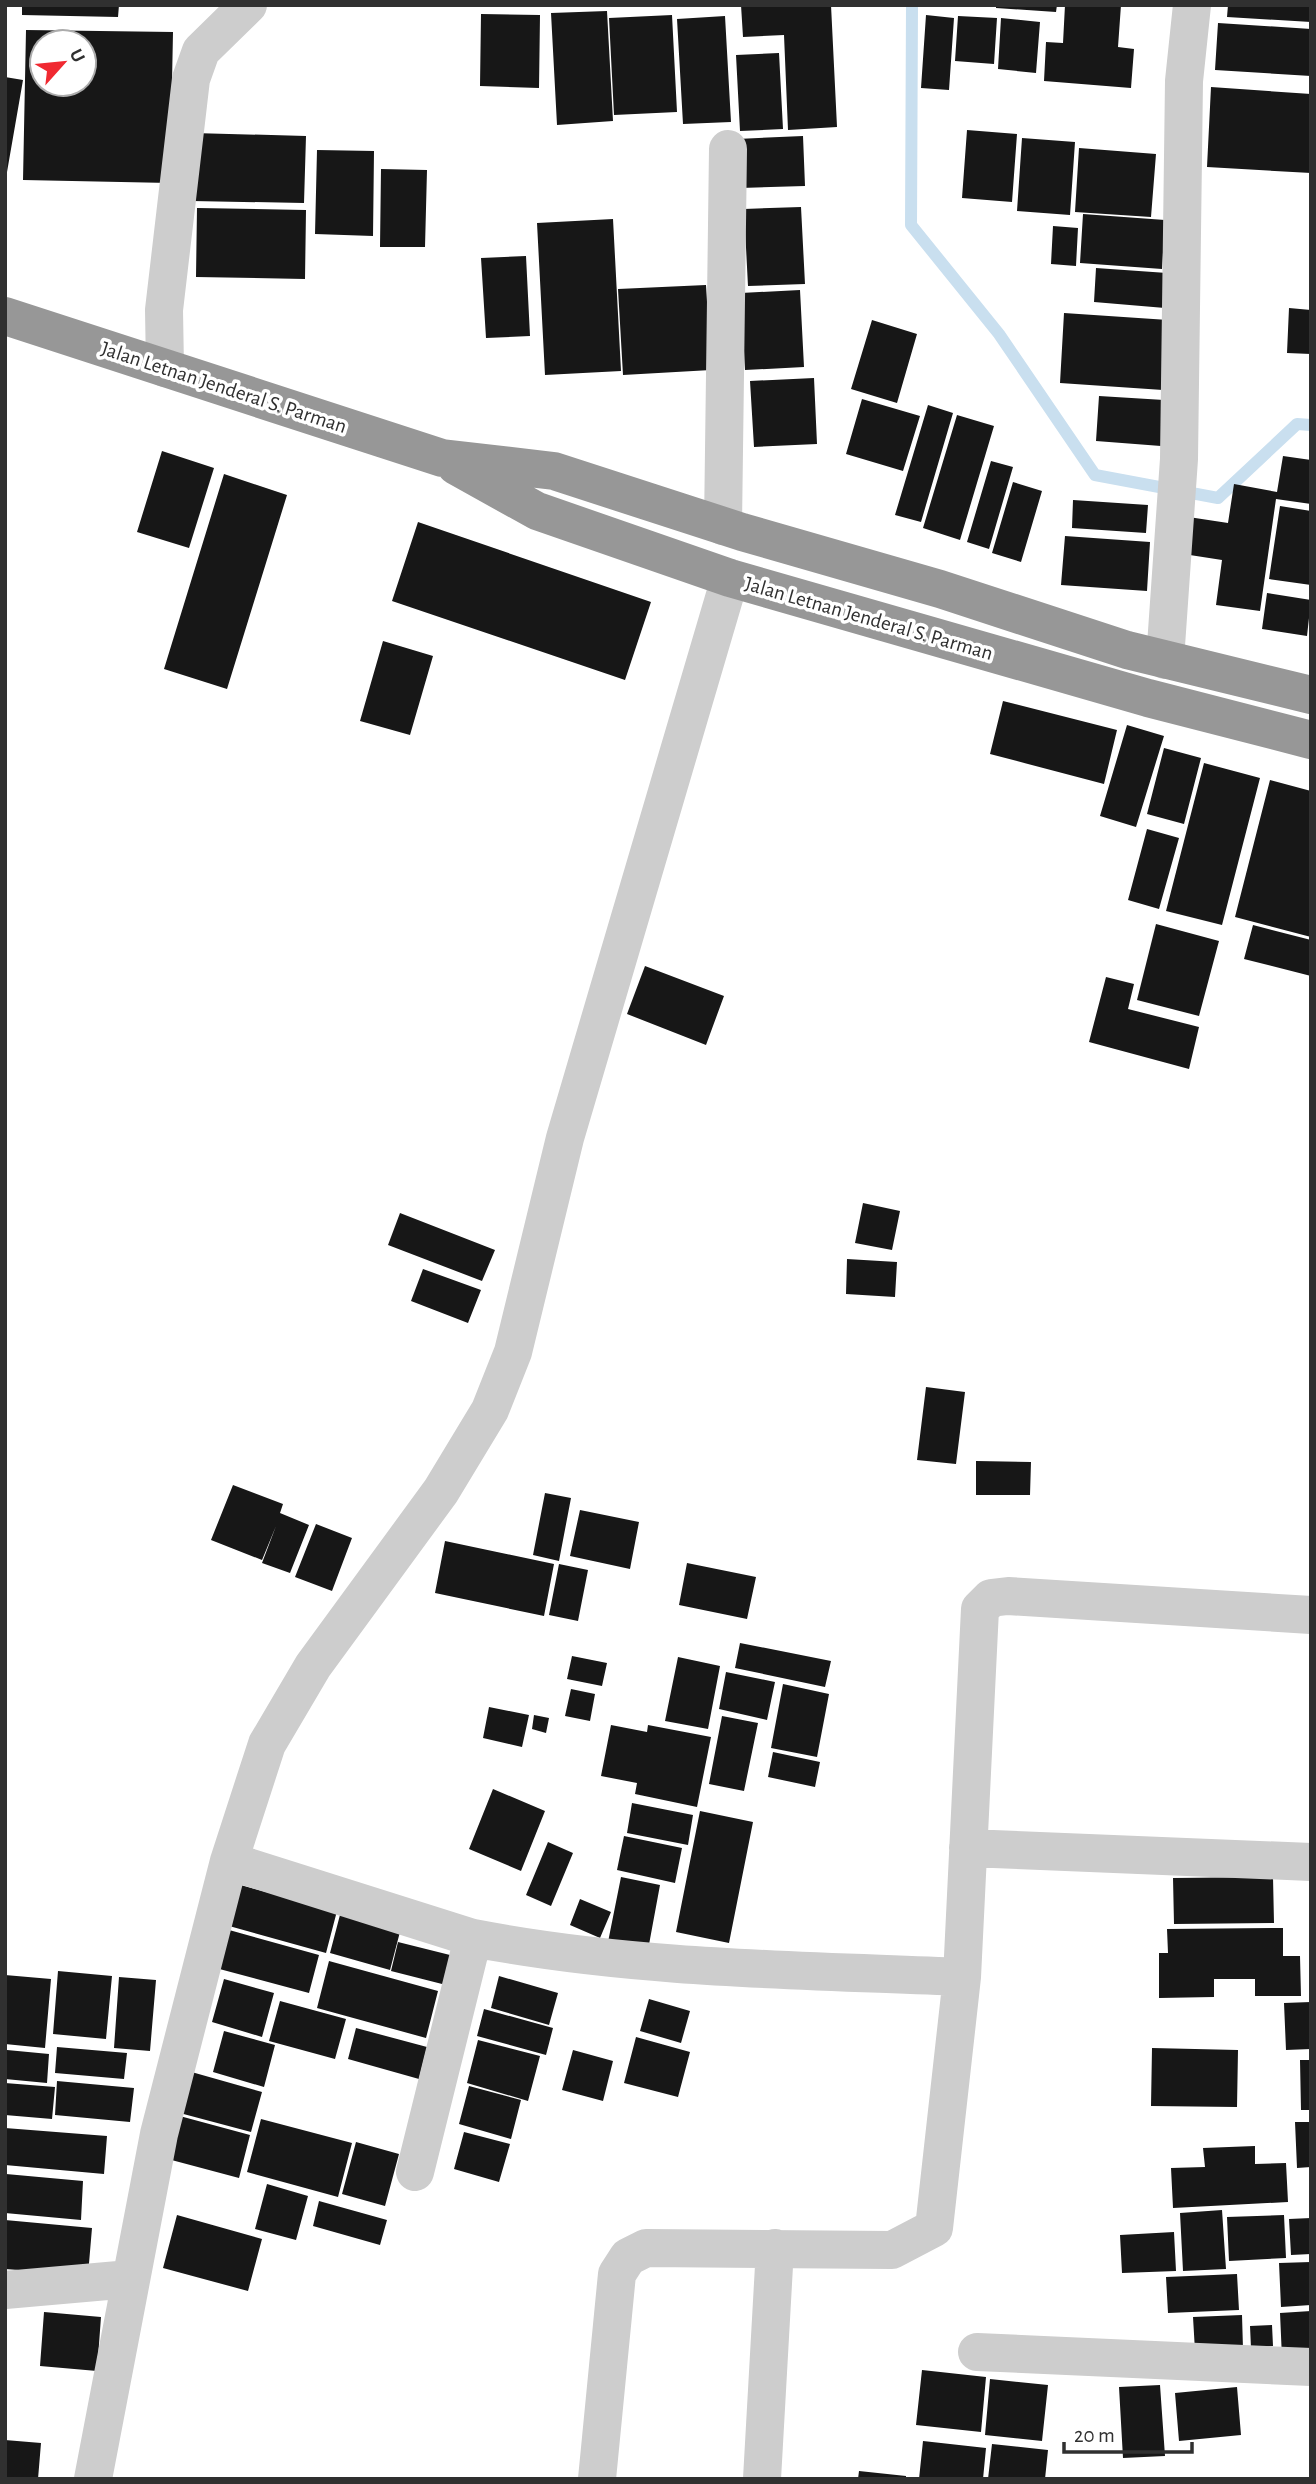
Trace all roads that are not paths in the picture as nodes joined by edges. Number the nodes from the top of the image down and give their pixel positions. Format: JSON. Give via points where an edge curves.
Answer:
{"nodes":[{"id":1,"x":248,"y":5,"type":"edge"},
{"id":2,"x":1192,"y":5,"type":"edge"},
{"id":3,"x":728,"y":149,"type":"dead end"},
{"id":4,"x":5,"y":316,"type":"edge"},
{"id":5,"x":165,"y":368,"type":"junction"},
{"id":6,"x":442,"y":458,"type":"junction"},
{"id":7,"x":723,"y":526,"type":"junction"},
{"id":8,"x":730,"y":578,"type":"junction"},
{"id":9,"x":1166,"y":660,"type":"junction"},
{"id":10,"x":1311,"y":695,"type":"edge"},
{"id":11,"x":1311,"y":740,"type":"edge"},
{"id":12,"x":1311,"y":1615,"type":"edge"},
{"id":13,"x":968,"y":1848,"type":"junction"},
{"id":14,"x":229,"y":1861,"type":"junction"},
{"id":15,"x":1311,"y":1862,"type":"edge"},
{"id":16,"x":473,"y":1938,"type":"junction"},
{"id":17,"x":962,"y":1977,"type":"junction"},
{"id":18,"x":415,"y":2172,"type":"dead end"},
{"id":19,"x":775,"y":2248,"type":"junction"},
{"id":20,"x":131,"y":2278,"type":"junction"},
{"id":21,"x":5,"y":2290,"type":"edge"},
{"id":22,"x":977,"y":2352,"type":"dead end"},
{"id":23,"x":1311,"y":2367,"type":"edge"},
{"id":24,"x":93,"y":2479,"type":"edge"},
{"id":25,"x":597,"y":2479,"type":"edge"},
{"id":26,"x":762,"y":2479,"type":"edge"}],
"edges":[{"from":1,"to":5,"type":"street","via":[[201,51],[191,79],[164,310]]},
{"from":2,"to":9,"type":"street","via":[[1184,81],[1179,459]]},
{"from":3,"to":7,"type":"street"},
{"from":4,"to":5,"type":"highway","name":"Jalan Letnan Jenderal S. Parman"},
{"from":5,"to":6,"type":"highway","name":"Jalan Letnan Jenderal S. Parman"},
{"from":6,"to":7,"type":"highway","name":"Jalan Letnan Jenderal S. Parman","via":[[554,471]]},
{"from":6,"to":8,"type":"highway","name":"Jalan Letnan Jenderal S. Parman","via":[[537,511]]},
{"from":7,"to":9,"type":"highway","name":"Jalan Letnan Jenderal S. Parman"},
{"from":8,"to":11,"type":"highway","name":"Jalan Letnan Jenderal S. Parman"},
{"from":8,"to":14,"type":"street","via":[[565,1138],[509,1363],[490,1410],[441,1491],[313,1667],[267,1744]]},
{"from":9,"to":10,"type":"highway","name":"Jalan Letnan Jenderal S. Parman"},
{"from":12,"to":13,"type":"street","via":[[991,1598],[980,1609]]},
{"from":13,"to":15,"type":"street"},
{"from":13,"to":17,"type":"street"},
{"from":14,"to":16,"type":"street"},
{"from":14,"to":20,"type":"street","via":[[159,2134]]},
{"from":16,"to":17,"type":"street","via":[[672,1965]]},
{"from":16,"to":18,"type":"street"},
{"from":17,"to":19,"type":"street","via":[[933,2228],[892,2250]]},
{"from":19,"to":25,"type":"street","via":[[646,2248],[628,2257],[617,2274]]},
{"from":19,"to":26,"type":"street"},
{"from":20,"to":21,"type":"street"},
{"from":20,"to":24,"type":"street"},
{"from":22,"to":23,"type":"street"}]}
